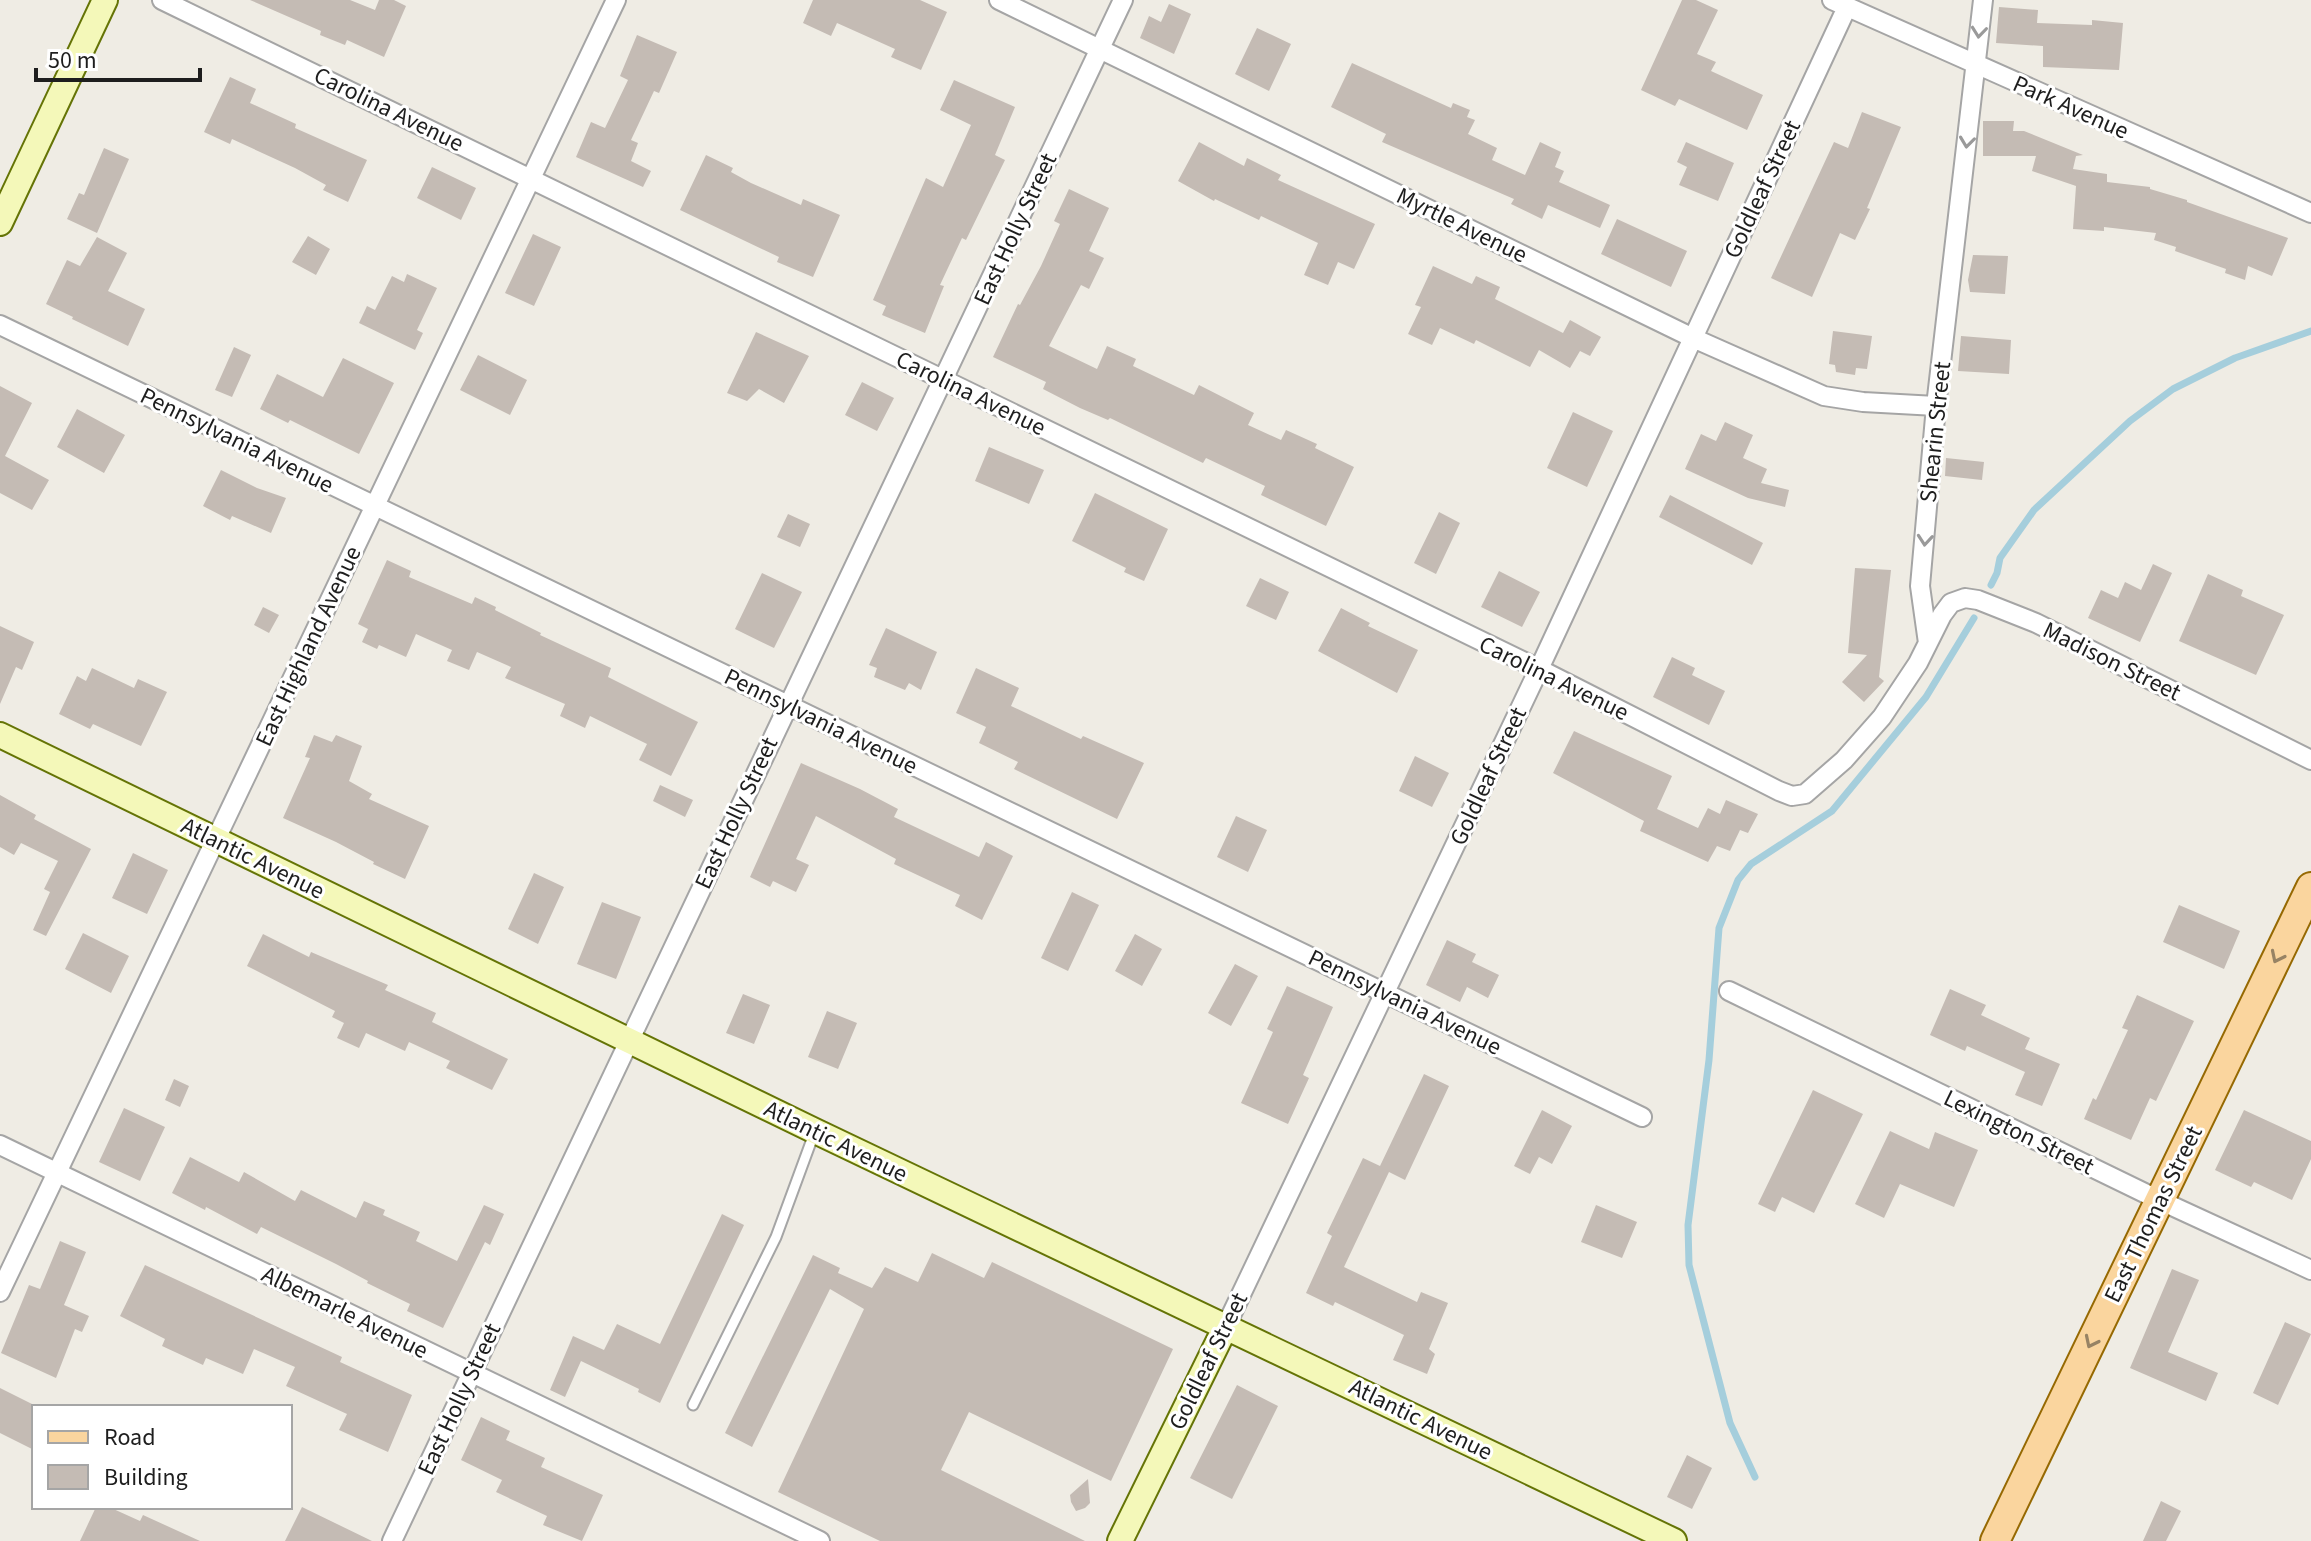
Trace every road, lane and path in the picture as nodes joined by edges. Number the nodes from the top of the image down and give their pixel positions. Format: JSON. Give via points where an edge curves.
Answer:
{"nodes":[{"id":1,"x":105,"y":0,"type":"edge"},
{"id":2,"x":162,"y":0,"type":"edge"},
{"id":3,"x":616,"y":0,"type":"edge"},
{"id":4,"x":999,"y":0,"type":"edge"},
{"id":5,"x":1123,"y":0,"type":"edge"},
{"id":6,"x":1983,"y":0,"type":"edge"},
{"id":7,"x":1840,"y":4,"type":"edge"},
{"id":8,"x":1100,"y":48,"type":"junction"},
{"id":9,"x":1976,"y":65,"type":"junction"},
{"id":10,"x":531,"y":177,"type":"junction"},
{"id":11,"x":2311,"y":213,"type":"edge"},
{"id":12,"x":0,"y":223,"type":"edge"},
{"id":13,"x":0,"y":325,"type":"edge"},
{"id":14,"x":1693,"y":338,"type":"junction"},
{"id":15,"x":944,"y":380,"type":"junction"},
{"id":16,"x":1936,"y":406,"type":"junction"},
{"id":17,"x":374,"y":507,"type":"junction"},
{"id":18,"x":1928,"y":643,"type":"junction"},
{"id":19,"x":1539,"y":669,"type":"junction"},
{"id":20,"x":787,"y":705,"type":"junction"},
{"id":21,"x":0,"y":735,"type":"edge"},
{"id":22,"x":2311,"y":760,"type":"edge"},
{"id":23,"x":216,"y":840,"type":"junction"},
{"id":24,"x":2311,"y":887,"type":"edge"},
{"id":25,"x":1729,"y":991,"type":"dead end"},
{"id":26,"x":1386,"y":992,"type":"junction"},
{"id":27,"x":629,"y":1041,"type":"junction"},
{"id":28,"x":1642,"y":1117,"type":"dead end"},
{"id":29,"x":815,"y":1131,"type":"junction"},
{"id":30,"x":0,"y":1145,"type":"edge"},
{"id":31,"x":57,"y":1173,"type":"junction"},
{"id":32,"x":2159,"y":1200,"type":"junction"},
{"id":33,"x":2311,"y":1270,"type":"edge"},
{"id":34,"x":0,"y":1292,"type":"edge"},
{"id":35,"x":1226,"y":1326,"type":"junction"},
{"id":36,"x":471,"y":1373,"type":"junction"},
{"id":37,"x":693,"y":1405,"type":"dead end"},
{"id":38,"x":1662,"y":1538,"type":"edge"},
{"id":39,"x":392,"y":1541,"type":"edge"},
{"id":40,"x":820,"y":1541,"type":"edge"},
{"id":41,"x":1120,"y":1541,"type":"edge"},
{"id":42,"x":1995,"y":1541,"type":"edge"}],
"edges":[{"from":1,"to":12,"type":"main road"},
{"from":2,"to":10,"type":"street","name":"Carolina Avenue"},
{"from":3,"to":10,"type":"street","name":"East Highland Avenue"},
{"from":4,"to":8,"type":"street","name":"Myrtle Avenue"},
{"from":5,"to":8,"type":"street","name":"East Holly Street"},
{"from":6,"to":9,"type":"street","name":"Shearin Street","one_way":true},
{"from":7,"to":9,"type":"street","name":"Park Avenue"},
{"from":7,"to":14,"type":"street","name":"Goldleaf Street"},
{"from":8,"to":14,"type":"street","name":"Myrtle Avenue"},
{"from":8,"to":15,"type":"street","name":"East Holly Street"},
{"from":9,"to":11,"type":"street","name":"Park Avenue"},
{"from":9,"to":16,"type":"street","name":"Shearin Street","one_way":true},
{"from":10,"to":15,"type":"street","name":"Carolina Avenue"},
{"from":10,"to":17,"type":"street","name":"East Highland Avenue"},
{"from":13,"to":17,"type":"street","name":"Pennsylvania Avenue"},
{"from":14,"to":16,"type":"street","name":"Myrtle Avenue","via":[[1824,396]]},
{"from":14,"to":19,"type":"street","name":"Goldleaf Street"},
{"from":15,"to":19,"type":"street","name":"Carolina Avenue"},
{"from":15,"to":20,"type":"street","name":"East Holly Street"},
{"from":16,"to":18,"type":"street","name":"Shearin Street","one_way":true,"via":[[1920,586]]},
{"from":17,"to":20,"type":"street","name":"Pennsylvania Avenue"},
{"from":17,"to":23,"type":"street","name":"East Highland Avenue"},
{"from":18,"to":19,"type":"street","name":"Carolina Avenue","via":[[1882,717],[1844,760],[1805,794],[1792,796]]},
{"from":18,"to":22,"type":"street","name":"Madison Street","via":[[1951,603],[1978,600],[2036,623]]},
{"from":19,"to":26,"type":"street","name":"Goldleaf Street"},
{"from":20,"to":26,"type":"street","name":"Pennsylvania Avenue"},
{"from":20,"to":27,"type":"street","name":"East Holly Street"},
{"from":21,"to":23,"type":"main road","name":"Atlantic Avenue"},
{"from":23,"to":27,"type":"main road","name":"Atlantic Avenue"},
{"from":23,"to":31,"type":"street","name":"East Highland Avenue"},
{"from":24,"to":32,"type":"main road","name":"East Thomas Street","one_way":true},
{"from":25,"to":32,"type":"street","name":"Lexington Street"},
{"from":26,"to":28,"type":"street","name":"Pennsylvania Avenue"},
{"from":26,"to":35,"type":"street","name":"Goldleaf Street"},
{"from":27,"to":29,"type":"main road","name":"Atlantic Avenue"},
{"from":27,"to":36,"type":"street","name":"East Holly Street"},
{"from":29,"to":35,"type":"main road","name":"Atlantic Avenue"},
{"from":29,"to":37,"type":"lane","via":[[776,1237]]},
{"from":30,"to":31,"type":"street","name":"Albemarle Avenue"},
{"from":31,"to":34,"type":"street","name":"East Highland Avenue"},
{"from":31,"to":36,"type":"street","name":"Albemarle Avenue"},
{"from":32,"to":33,"type":"street","name":"Lexington Street"},
{"from":32,"to":42,"type":"main road","name":"East Thomas Street","one_way":true},
{"from":35,"to":38,"type":"main road","name":"Atlantic Avenue"},
{"from":35,"to":41,"type":"main road","name":"Goldleaf Street"},
{"from":36,"to":39,"type":"street","name":"East Holly Street"},
{"from":36,"to":40,"type":"street","name":"Albemarle Avenue"}]}
